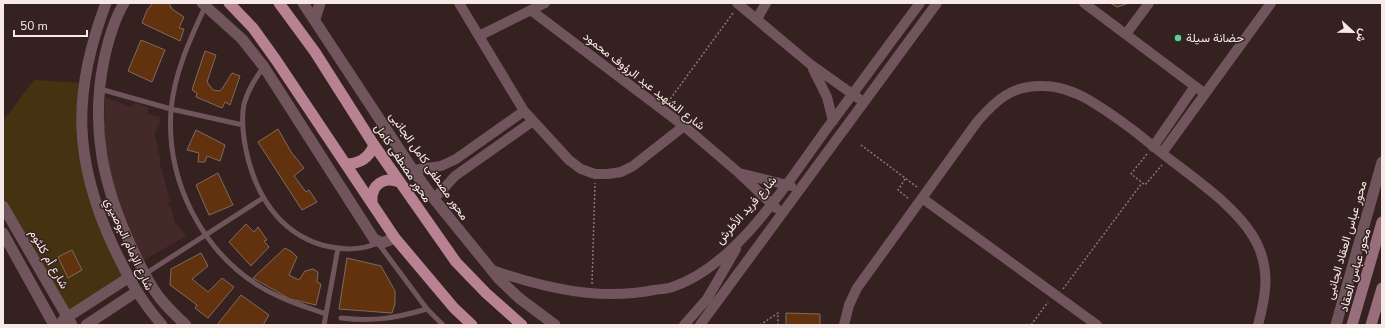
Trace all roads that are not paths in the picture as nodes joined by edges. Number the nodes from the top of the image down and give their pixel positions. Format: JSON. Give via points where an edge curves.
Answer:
{"nodes":[{"id":1,"x":106,"y":3,"type":"edge"},
{"id":2,"x":124,"y":3,"type":"edge"},
{"id":3,"x":230,"y":3,"type":"edge"},
{"id":4,"x":279,"y":3,"type":"edge"},
{"id":5,"x":303,"y":3,"type":"edge"},
{"id":6,"x":320,"y":3,"type":"edge"},
{"id":7,"x":459,"y":3,"type":"edge"},
{"id":8,"x":545,"y":3,"type":"edge"},
{"id":9,"x":766,"y":3,"type":"edge"},
{"id":10,"x":912,"y":3,"type":"edge"},
{"id":11,"x":920,"y":3,"type":"edge"},
{"id":12,"x":937,"y":3,"type":"edge"},
{"id":13,"x":1084,"y":3,"type":"edge"},
{"id":14,"x":1149,"y":3,"type":"edge"},
{"id":15,"x":1271,"y":3,"type":"edge"},
{"id":16,"x":204,"y":4,"type":"edge"},
{"id":17,"x":738,"y":4,"type":"edge"},
{"id":18,"x":532,"y":11,"type":"junction"},
{"id":19,"x":911,"y":15,"type":"junction"},
{"id":20,"x":315,"y":19,"type":"junction"},
{"id":21,"x":757,"y":19,"type":"junction"},
{"id":22,"x":1126,"y":34,"type":"junction"},
{"id":23,"x":479,"y":36,"type":"junction"},
{"id":24,"x":810,"y":64,"type":"junction"},
{"id":25,"x":264,"y":66,"type":"junction"},
{"id":26,"x":1195,"y":86,"type":"junction"},
{"id":27,"x":99,"y":88,"type":"junction"},
{"id":28,"x":1204,"y":93,"type":"junction"},
{"id":29,"x":852,"y":94,"type":"junction"},
{"id":30,"x":864,"y":102,"type":"junction"},
{"id":31,"x":171,"y":109,"type":"junction"},
{"id":32,"x":524,"y":111,"type":"junction"},
{"id":33,"x":533,"y":121,"type":"junction"},
{"id":34,"x":833,"y":121,"type":"junction"},
{"id":35,"x":242,"y":125,"type":"junction"},
{"id":36,"x":684,"y":126,"type":"junction"},
{"id":37,"x":374,"y":145,"type":"junction"},
{"id":38,"x":1161,"y":152,"type":"junction"},
{"id":39,"x":1382,"y":162,"type":"edge"},
{"id":40,"x":346,"y":164,"type":"junction"},
{"id":41,"x":413,"y":170,"type":"junction"},
{"id":42,"x":739,"y":173,"type":"junction"},
{"id":43,"x":399,"y":182,"type":"junction"},
{"id":44,"x":787,"y":184,"type":"junction"},
{"id":45,"x":796,"y":195,"type":"junction"},
{"id":46,"x":263,"y":198,"type":"junction"},
{"id":47,"x":434,"y":199,"type":"junction"},
{"id":48,"x":922,"y":199,"type":"junction"},
{"id":49,"x":372,"y":201,"type":"junction"},
{"id":50,"x":771,"y":204,"type":"junction"},
{"id":51,"x":3,"y":206,"type":"edge"},
{"id":52,"x":786,"y":208,"type":"junction"},
{"id":53,"x":1382,"y":222,"type":"edge"},
{"id":54,"x":17,"y":229,"type":"junction"},
{"id":55,"x":205,"y":234,"type":"junction"},
{"id":56,"x":4,"y":238,"type":"edge"},
{"id":57,"x":395,"y":238,"type":"junction"},
{"id":58,"x":741,"y":240,"type":"junction"},
{"id":59,"x":378,"y":243,"type":"junction"},
{"id":60,"x":338,"y":248,"type":"junction"},
{"id":61,"x":492,"y":270,"type":"junction"},
{"id":62,"x":145,"y":275,"type":"junction"},
{"id":63,"x":128,"y":278,"type":"junction"},
{"id":64,"x":1382,"y":288,"type":"edge"},
{"id":65,"x":136,"y":292,"type":"junction"},
{"id":66,"x":427,"y":309,"type":"junction"},
{"id":67,"x":326,"y":314,"type":"junction"},
{"id":68,"x":341,"y":318,"type":"dead end"},
{"id":69,"x":70,"y":321,"type":"edge"},
{"id":70,"x":54,"y":325,"type":"edge"},
{"id":71,"x":58,"y":325,"type":"edge"},
{"id":72,"x":86,"y":325,"type":"edge"},
{"id":73,"x":162,"y":325,"type":"edge"},
{"id":74,"x":186,"y":325,"type":"edge"},
{"id":75,"x":324,"y":325,"type":"edge"},
{"id":76,"x":443,"y":325,"type":"edge"},
{"id":77,"x":472,"y":325,"type":"edge"},
{"id":78,"x":522,"y":325,"type":"edge"},
{"id":79,"x":555,"y":325,"type":"edge"},
{"id":80,"x":684,"y":325,"type":"edge"},
{"id":81,"x":700,"y":325,"type":"edge"},
{"id":82,"x":844,"y":325,"type":"edge"},
{"id":83,"x":1097,"y":325,"type":"edge"},
{"id":84,"x":1258,"y":325,"type":"edge"},
{"id":85,"x":1336,"y":325,"type":"edge"},
{"id":86,"x":1352,"y":325,"type":"edge"},
{"id":87,"x":1371,"y":325,"type":"edge"}],
"edges":[{"from":1,"to":63,"type":"street","name":"شارع الإمام البوصيري","via":[[93,38],[84,77],[82,137],[93,196]]},
{"from":2,"to":27,"type":"street","name":"شارع الإمام البوصيري","via":[[107,45]]},
{"from":3,"to":40,"type":"main road","via":[[258,34]]},
{"from":4,"to":37,"type":"main road","name":"محور مصطفى كامل","via":[[315,52]]},
{"from":5,"to":20,"type":"street","name":"محور مصطفى كامل الجانبى"},
{"from":6,"to":20,"type":"street"},
{"from":7,"to":23,"type":"street"},
{"from":8,"to":18,"type":"street"},
{"from":9,"to":21,"type":"street"},
{"from":10,"to":19,"type":"street"},
{"from":11,"to":19,"type":"street","name":"شارع فريد الأطرش"},
{"from":12,"to":30,"type":"street"},
{"from":13,"to":22,"type":"street"},
{"from":14,"to":22,"type":"street"},
{"from":15,"to":28,"type":"street"},
{"from":16,"to":25,"type":"street","via":[[242,39]]},
{"from":16,"to":31,"type":"lane","via":[[178,73]]},
{"from":17,"to":21,"type":"street"},
{"from":18,"to":23,"type":"street"},
{"from":18,"to":36,"type":"street","name":"شارع الشهيد عبد الرؤوف محمود"},
{"from":19,"to":29,"type":"street","name":"شارع فريد الأطرش"},
{"from":20,"to":41,"type":"street","name":"محور مصطفى كامل الجانبى"},
{"from":21,"to":24,"type":"street"},
{"from":22,"to":26,"type":"street"},
{"from":23,"to":32,"type":"street"},
{"from":24,"to":29,"type":"street"},
{"from":24,"to":34,"type":"street","via":[[828,97]]},
{"from":25,"to":35,"type":"lane","via":[[248,94]]},
{"from":25,"to":59,"type":"street","via":[[354,210]]},
{"from":26,"to":28,"type":"street"},
{"from":26,"to":38,"type":"street"},
{"from":27,"to":31,"type":"lane"},
{"from":27,"to":62,"type":"street","name":"شارع الإمام البوصيري","via":[[98,135],[103,167],[118,218]]},
{"from":28,"to":38,"type":"street"},
{"from":29,"to":30,"type":"street"},
{"from":29,"to":34,"type":"street","name":"شارع فريد الأطرش"},
{"from":30,"to":45,"type":"street"},
{"from":31,"to":35,"type":"lane"},
{"from":31,"to":55,"type":"lane","via":[[171,142],[177,175],[188,206]]},
{"from":32,"to":33,"type":"street"},
{"from":32,"to":41,"type":"street","via":[[456,159],[441,166]]},
{"from":33,"to":36,"type":"street","via":[[569,160],[581,169],[596,174],[615,173],[633,166]]},
{"from":33,"to":47,"type":"street","via":[[455,176]]},
{"from":34,"to":44,"type":"street","name":"شارع فريد الأطرش"},
{"from":35,"to":46,"type":"lane","via":[[249,163]]},
{"from":36,"to":42,"type":"street","name":"شارع الشهيد عبد الرؤوف محمود"},
{"from":37,"to":40,"type":"main road","via":[[363,160]]},
{"from":37,"to":43,"type":"main road","name":"محور مصطفى كامل"},
{"from":38,"to":48,"type":"street","via":[[1089,100],[1063,88],[1024,87],[993,103]]},
{"from":38,"to":84,"type":"street","via":[[1226,204],[1250,232],[1259,248],[1266,282],[1265,300]]},
{"from":39,"to":85,"type":"street","name":"محور عباس العقاد الجانبى"},
{"from":40,"to":49,"type":"main road"},
{"from":41,"to":47,"type":"street","name":"محور مصطفى كامل الجانبى"},
{"from":42,"to":44,"type":"street","name":"شارع الشهيد عبد الرؤوف محمود"},
{"from":42,"to":50,"type":"street","name":"شارع الشهيد عبد الرؤوف محمود"},
{"from":43,"to":49,"type":"main road","via":[[387,179],[377,184],[373,189]]},
{"from":43,"to":78,"type":"main road","name":"محور مصطفى كامل","via":[[456,262]]},
{"from":44,"to":45,"type":"street"},
{"from":44,"to":50,"type":"street","name":"شارع فريد الأطرش"},
{"from":45,"to":52,"type":"street"},
{"from":46,"to":55,"type":"lane"},
{"from":46,"to":60,"type":"lane","via":[[277,217],[295,232],[316,243]]},
{"from":47,"to":61,"type":"street","name":"محور مصطفى كامل الجانبى"},
{"from":48,"to":82,"type":"street","via":[[857,288]]},
{"from":48,"to":83,"type":"street"},
{"from":49,"to":57,"type":"main road"},
{"from":50,"to":52,"type":"street","name":"شارع الشهيد عبد الرؤوف محمود","via":[[776,208]]},
{"from":50,"to":58,"type":"street","name":"شارع فريد الأطرش"},
{"from":51,"to":54,"type":"street","name":"شارع أم كلثوم"},
{"from":52,"to":81,"type":"street"},
{"from":53,"to":86,"type":"main road","name":"محور عباس العقاد"},
{"from":54,"to":56,"type":"street"},
{"from":54,"to":69,"type":"street","name":"شارع أم كلثوم"},
{"from":55,"to":62,"type":"lane"},
{"from":55,"to":67,"type":"lane","via":[[220,254],[259,286],[281,298]]},
{"from":56,"to":70,"type":"street"},
{"from":57,"to":59,"type":"street"},
{"from":57,"to":77,"type":"main road","via":[[454,308]]},
{"from":58,"to":61,"type":"street","name":"شارع فريد الأطرش","via":[[712,267],[675,286],[634,294],[592,295],[544,286]]},
{"from":58,"to":80,"type":"street","via":[[707,300]]},
{"from":59,"to":60,"type":"lane","via":[[358,249]]},
{"from":59,"to":66,"type":"lane"},
{"from":60,"to":67,"type":"lane"},
{"from":61,"to":79,"type":"street","name":"محور مصطفى كامل الجانبى","via":[[519,298]]},
{"from":62,"to":74,"type":"street","name":"شارع الإمام البوصيري","via":[[158,296]]},
{"from":63,"to":65,"type":"street","name":"شارع الإمام البوصيري"},
{"from":63,"to":69,"type":"street"},
{"from":64,"to":87,"type":"main road"},
{"from":65,"to":72,"type":"street"},
{"from":65,"to":73,"type":"street","name":"شارع الإمام البوصيري"},
{"from":66,"to":68,"type":"lane","via":[[387,320]]},
{"from":66,"to":76,"type":"lane"},
{"from":67,"to":75,"type":"lane"},
{"from":69,"to":71,"type":"street"}]}
